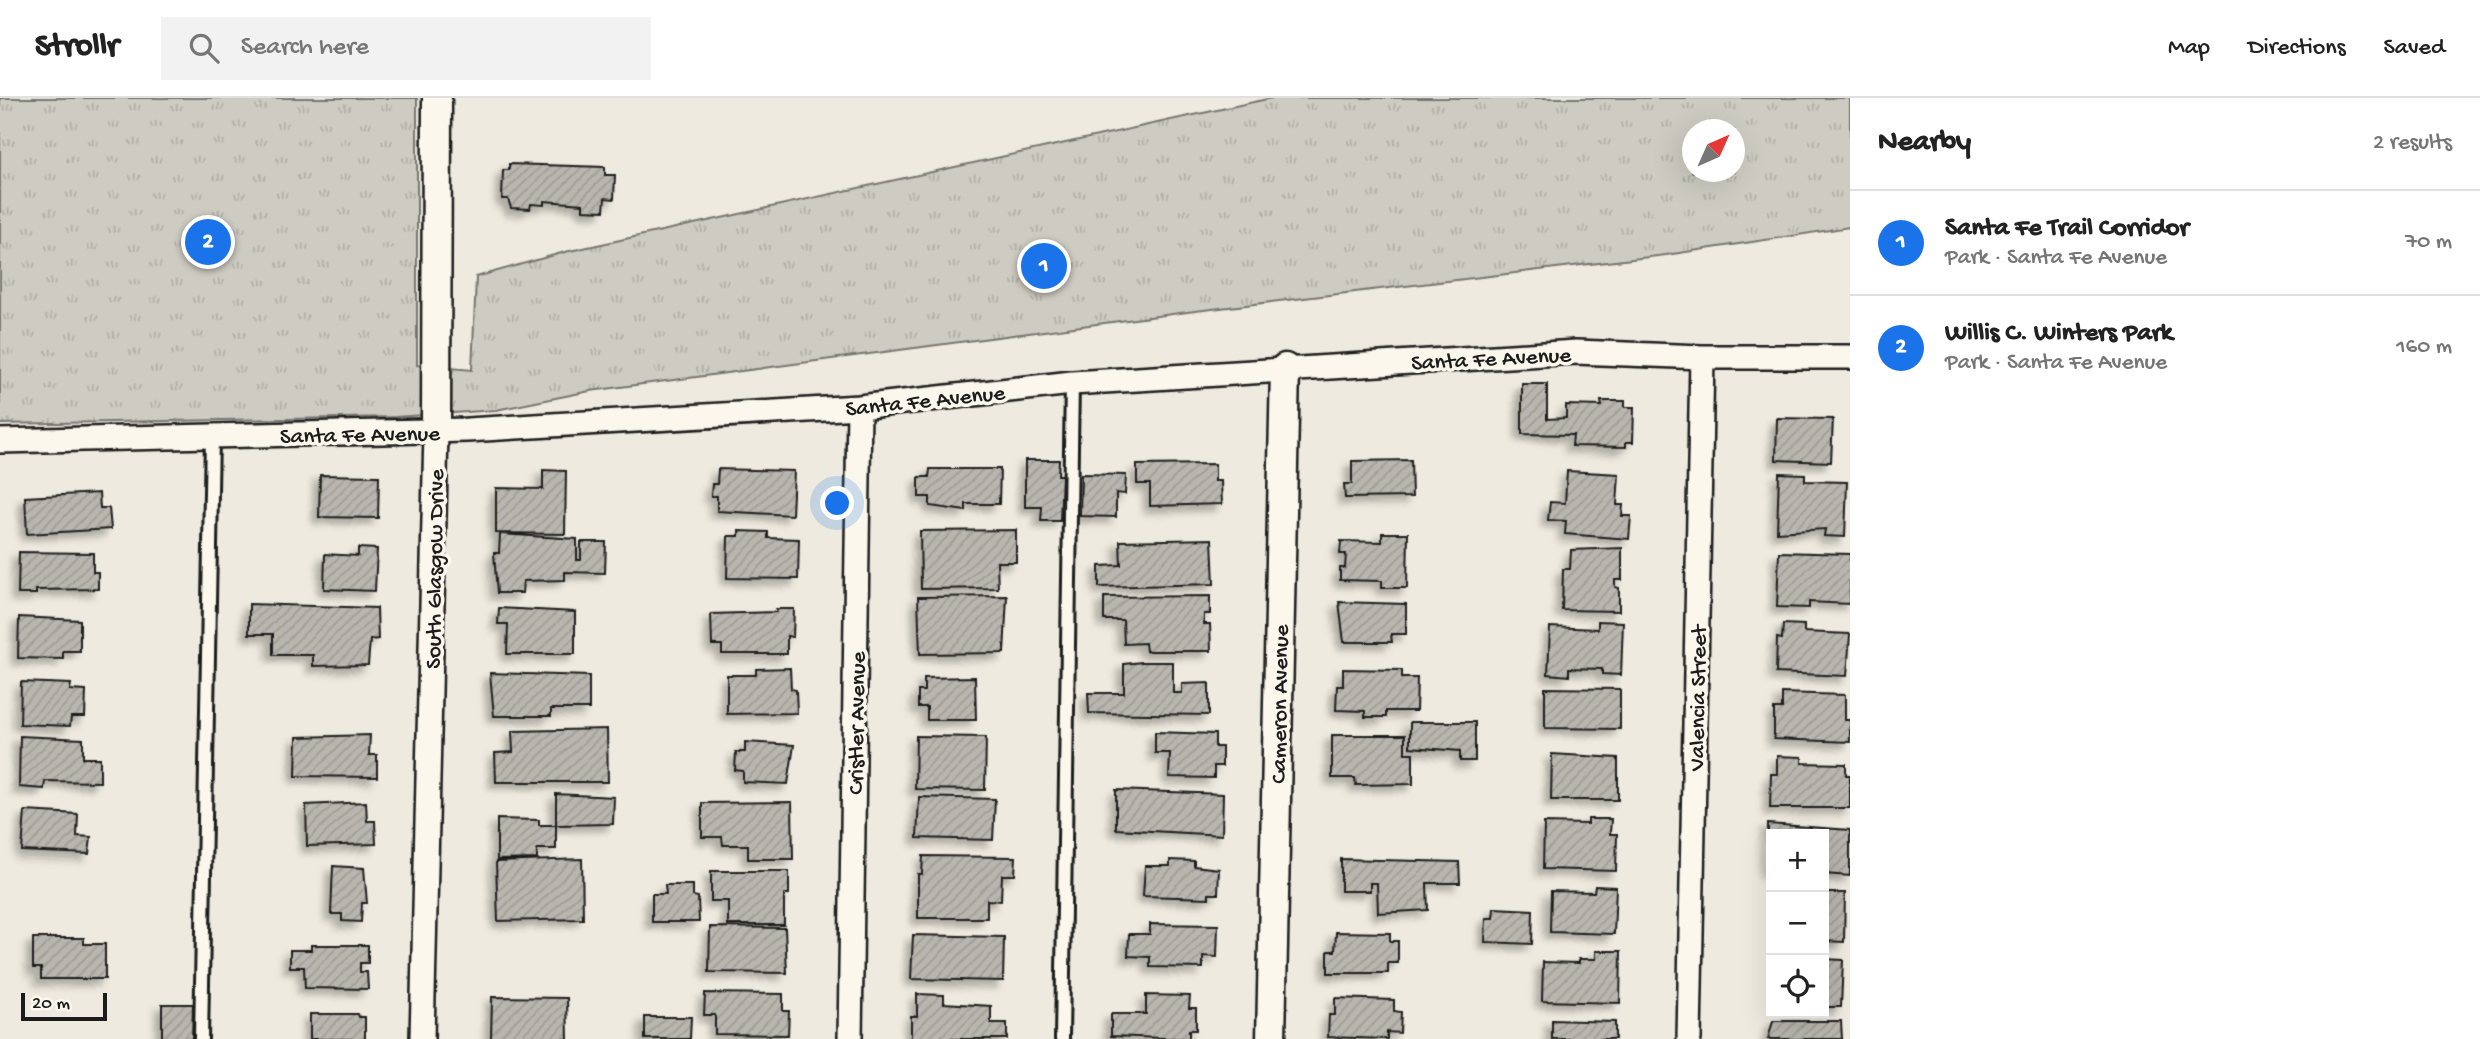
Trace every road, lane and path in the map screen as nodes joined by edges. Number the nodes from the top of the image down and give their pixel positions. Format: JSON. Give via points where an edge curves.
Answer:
{"nodes":[{"id":1,"x":438,"y":98,"type":"edge"},
{"id":2,"x":1702,"y":357,"type":"junction"},
{"id":3,"x":1850,"y":357,"type":"edge"},
{"id":4,"x":1285,"y":368,"type":"junction"},
{"id":5,"x":1072,"y":383,"type":"junction"},
{"id":6,"x":859,"y":407,"type":"junction"},
{"id":7,"x":436,"y":431,"type":"junction"},
{"id":8,"x":212,"y":437,"type":"junction"},
{"id":9,"x":0,"y":441,"type":"edge"},
{"id":10,"x":201,"y":1039,"type":"edge"},
{"id":11,"x":422,"y":1039,"type":"edge"},
{"id":12,"x":850,"y":1039,"type":"edge"},
{"id":13,"x":1062,"y":1039,"type":"edge"},
{"id":14,"x":1271,"y":1039,"type":"edge"},
{"id":15,"x":1689,"y":1039,"type":"edge"}],
"edges":[{"from":1,"to":7,"type":"street","name":"South Glasgow Drive"},
{"from":2,"to":3,"type":"street","name":"Santa Fe Avenue"},
{"from":2,"to":4,"type":"street","name":"Santa Fe Avenue","via":[[1576,352]]},
{"from":2,"to":15,"type":"street","name":"Valencia Street"},
{"from":4,"to":5,"type":"street","name":"Santa Fe Avenue"},
{"from":4,"to":14,"type":"street","name":"Cameron Avenue"},
{"from":5,"to":6,"type":"street","name":"Santa Fe Avenue"},
{"from":5,"to":13,"type":"lane"},
{"from":6,"to":7,"type":"street","name":"Santa Fe Avenue"},
{"from":6,"to":12,"type":"street","name":"Cristler Avenue"},
{"from":7,"to":8,"type":"street","name":"Santa Fe Avenue"},
{"from":7,"to":11,"type":"street","name":"South Glasgow Drive"},
{"from":8,"to":9,"type":"street","name":"Santa Fe Avenue"},
{"from":8,"to":10,"type":"lane"}]}
